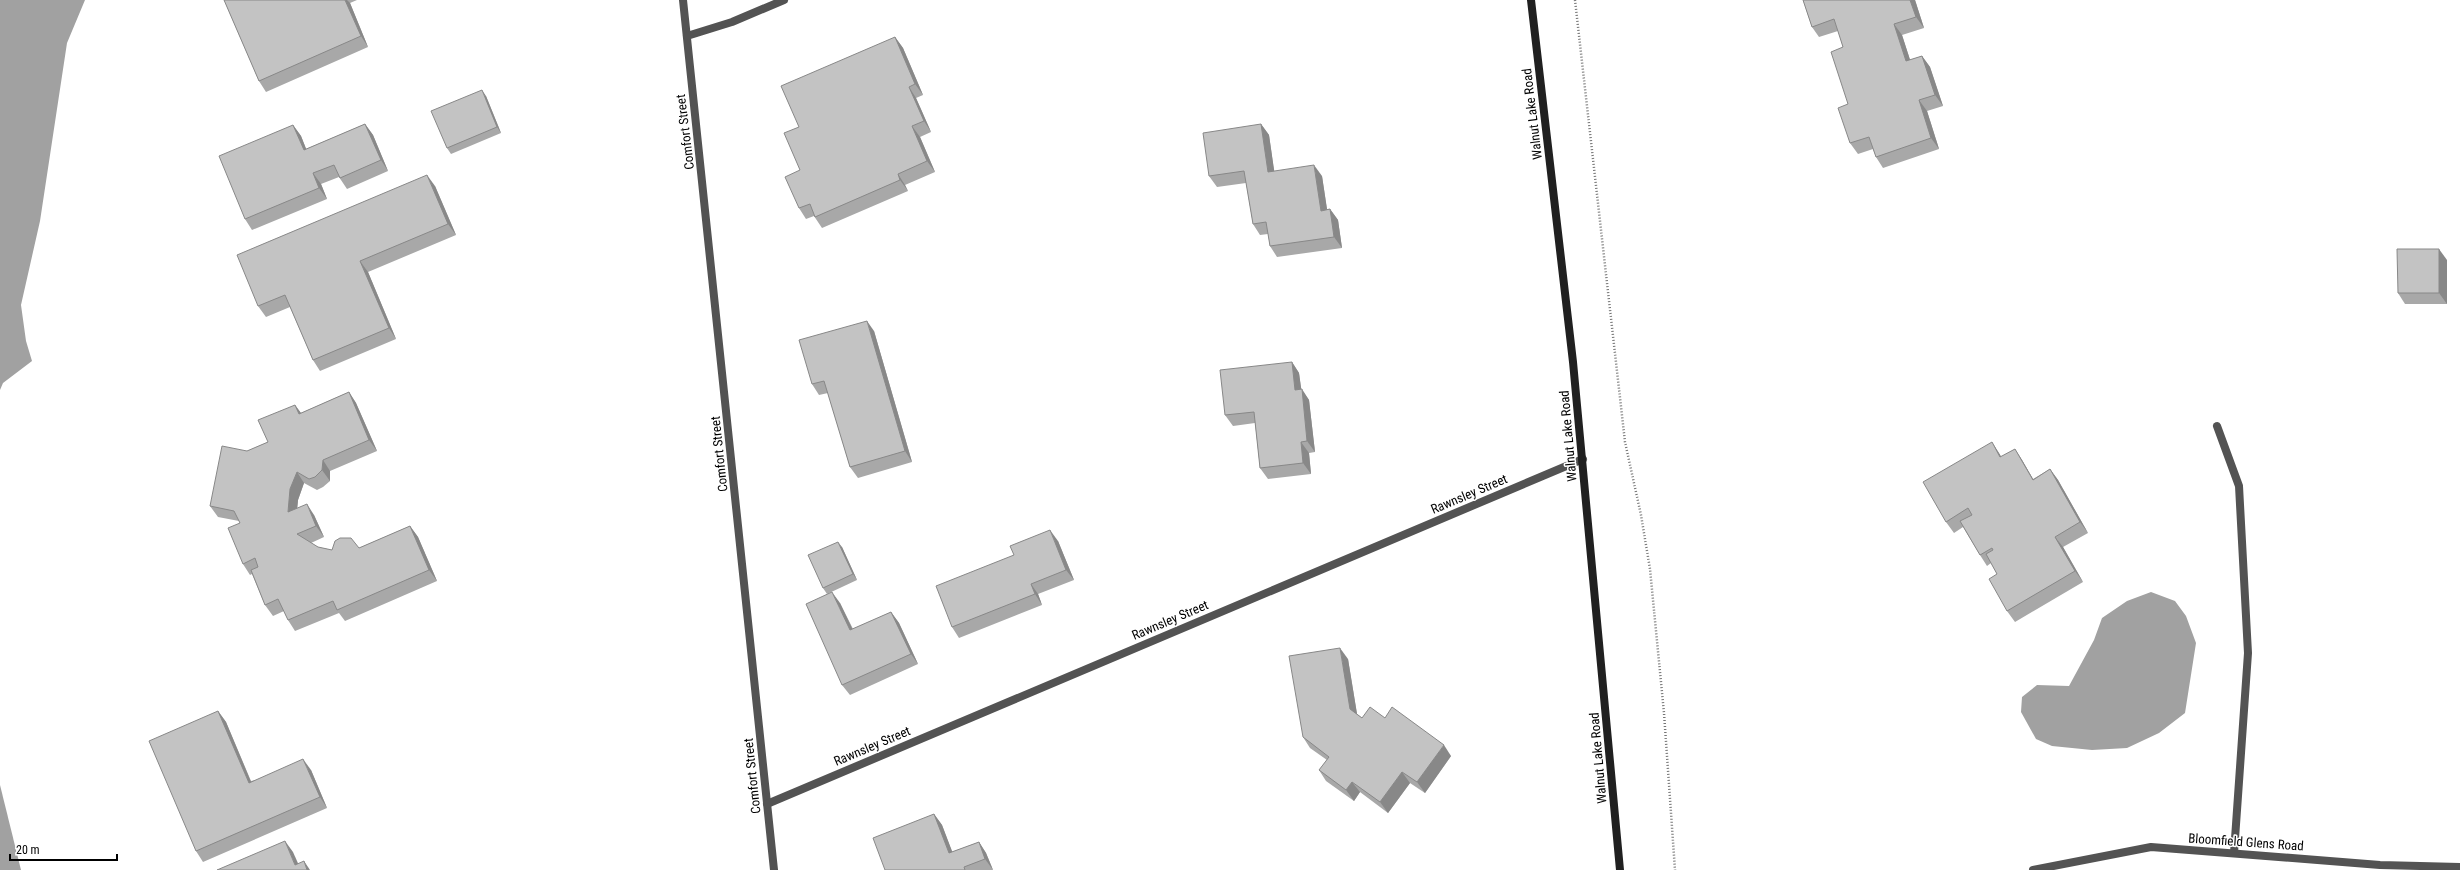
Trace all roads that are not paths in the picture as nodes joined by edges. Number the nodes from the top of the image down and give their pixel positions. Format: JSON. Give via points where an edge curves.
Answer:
{"nodes":[{"id":1,"x":683,"y":0,"type":"edge"},
{"id":2,"x":784,"y":0,"type":"edge"},
{"id":3,"x":1531,"y":0,"type":"edge"},
{"id":4,"x":686,"y":36,"type":"junction"},
{"id":5,"x":2217,"y":426,"type":"dead end"},
{"id":6,"x":1583,"y":459,"type":"junction"},
{"id":7,"x":767,"y":804,"type":"junction"},
{"id":8,"x":2234,"y":853,"type":"junction"},
{"id":9,"x":2460,"y":867,"type":"edge"},
{"id":10,"x":774,"y":870,"type":"edge"},
{"id":11,"x":1620,"y":870,"type":"edge"},
{"id":12,"x":2032,"y":870,"type":"edge"}],
"edges":[{"from":1,"to":4,"type":"street","name":"Comfort Street"},
{"from":2,"to":4,"type":"street","via":[[732,22]]},
{"from":3,"to":6,"type":"street","name":"Walnut Lake Road"},
{"from":4,"to":7,"type":"street","name":"Comfort Street"},
{"from":5,"to":8,"type":"street","via":[[2239,486],[2248,653]]},
{"from":6,"to":7,"type":"street","name":"Rawnsley Street"},
{"from":6,"to":11,"type":"street","name":"Walnut Lake Road"},
{"from":7,"to":10,"type":"street","name":"Comfort Street"},
{"from":8,"to":9,"type":"street","name":"Bloomfield Glens Road"},
{"from":8,"to":12,"type":"street","name":"Bloomfield Glens Road","via":[[2151,847]]}]}
